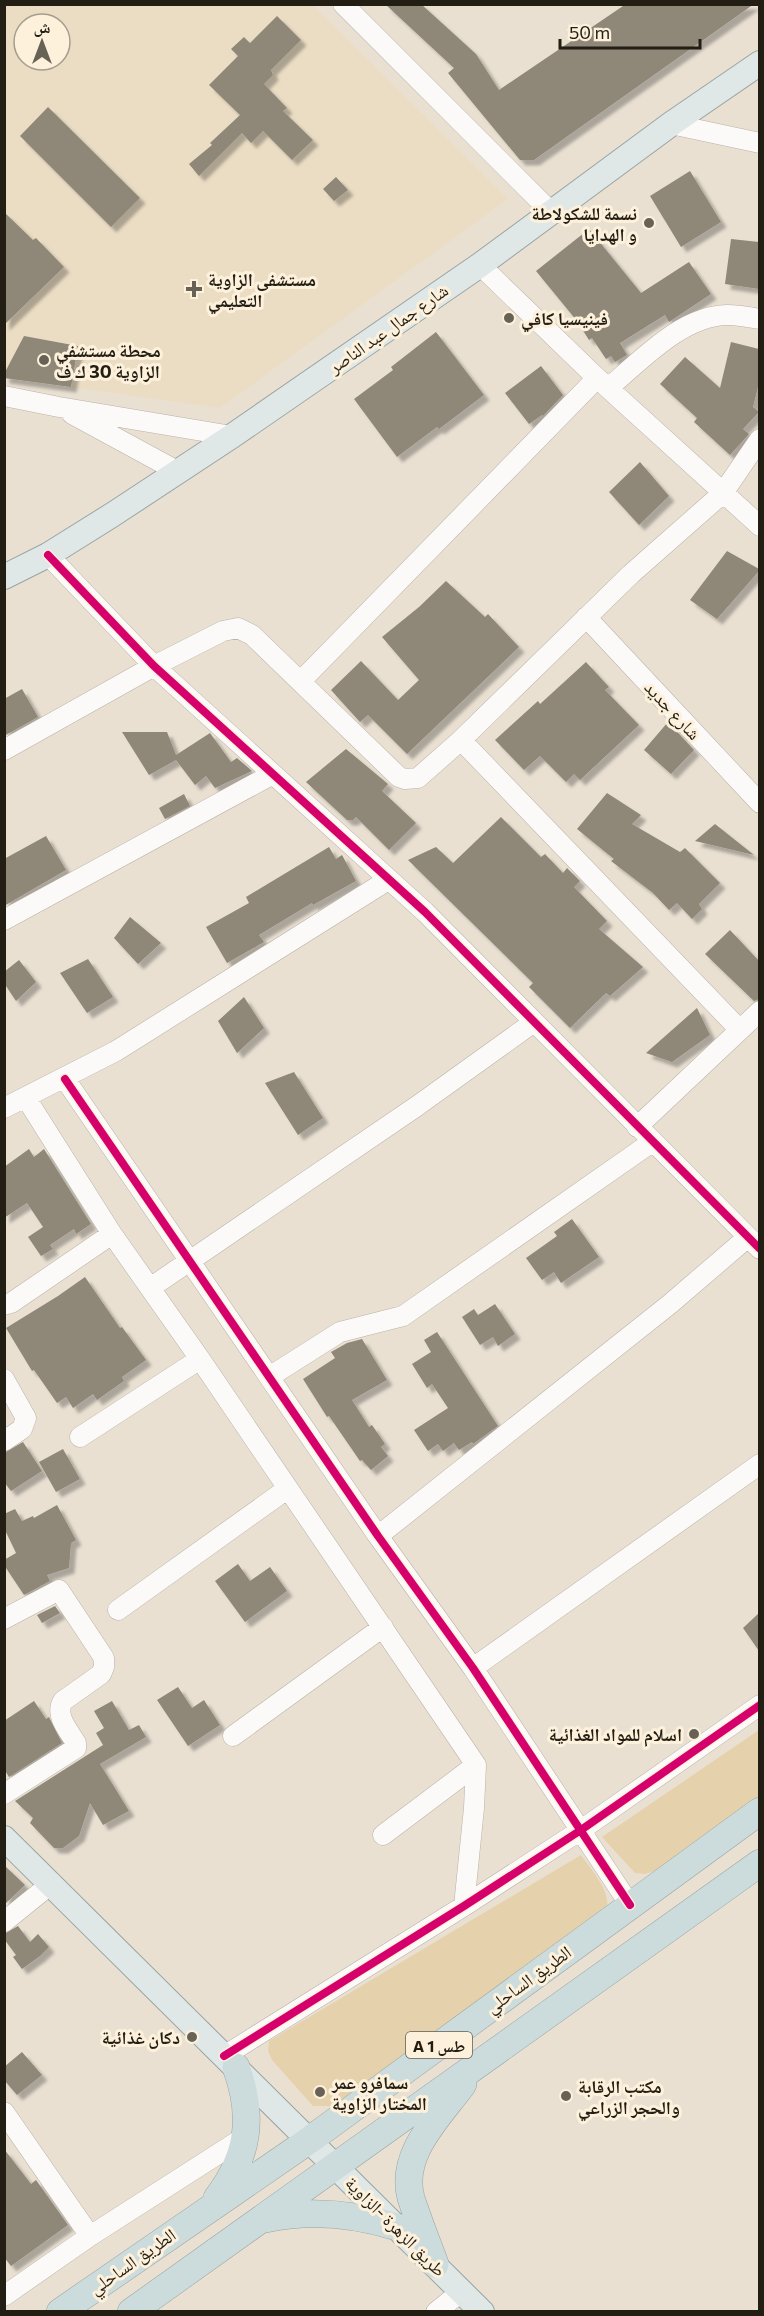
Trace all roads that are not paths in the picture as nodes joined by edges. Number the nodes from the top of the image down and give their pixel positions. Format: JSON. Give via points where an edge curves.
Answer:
{"nodes":[{"id":1,"x":343,"y":4,"type":"edge"},
{"id":2,"x":757,"y":65,"type":"edge"},
{"id":3,"x":759,"y":90,"type":"edge"},
{"id":4,"x":671,"y":124,"type":"junction"},
{"id":5,"x":759,"y":143,"type":"edge"},
{"id":6,"x":552,"y":213,"type":"junction"},
{"id":7,"x":480,"y":265,"type":"junction"},
{"id":8,"x":759,"y":319,"type":"edge"},
{"id":9,"x":602,"y":383,"type":"junction"},
{"id":10,"x":4,"y":396,"type":"edge"},
{"id":11,"x":59,"y":407,"type":"junction"},
{"id":12,"x":232,"y":436,"type":"junction"},
{"id":13,"x":759,"y":439,"type":"edge"},
{"id":14,"x":177,"y":471,"type":"junction"},
{"id":15,"x":723,"y":493,"type":"junction"},
{"id":16,"x":759,"y":526,"type":"edge"},
{"id":17,"x":48,"y":555,"type":"junction"},
{"id":18,"x":4,"y":577,"type":"edge"},
{"id":19,"x":586,"y":617,"type":"junction"},
{"id":20,"x":154,"y":666,"type":"junction"},
{"id":21,"x":301,"y":681,"type":"junction"},
{"id":22,"x":461,"y":740,"type":"junction"},
{"id":23,"x":4,"y":750,"type":"edge"},
{"id":24,"x":273,"y":774,"type":"junction"},
{"id":25,"x":759,"y":803,"type":"edge"},
{"id":26,"x":388,"y":880,"type":"junction"},
{"id":27,"x":4,"y":920,"type":"edge"},
{"id":28,"x":759,"y":1011,"type":"edge"},
{"id":29,"x":534,"y":1022,"type":"junction"},
{"id":30,"x":740,"y":1030,"type":"junction"},
{"id":31,"x":65,"y":1079,"type":"junction"},
{"id":32,"x":26,"y":1098,"type":"junction"},
{"id":33,"x":4,"y":1108,"type":"edge"},
{"id":34,"x":637,"y":1127,"type":"junction"},
{"id":35,"x":652,"y":1142,"type":"junction"},
{"id":36,"x":112,"y":1234,"type":"junction"},
{"id":37,"x":754,"y":1243,"type":"edge"},
{"id":38,"x":189,"y":1261,"type":"junction"},
{"id":39,"x":150,"y":1288,"type":"junction"},
{"id":40,"x":4,"y":1305,"type":"edge"},
{"id":41,"x":200,"y":1359,"type":"junction"},
{"id":42,"x":269,"y":1377,"type":"junction"},
{"id":43,"x":4,"y":1379,"type":"edge"},
{"id":44,"x":80,"y":1437,"type":"dead end"},
{"id":45,"x":4,"y":1441,"type":"edge"},
{"id":46,"x":759,"y":1464,"type":"edge"},
{"id":47,"x":287,"y":1489,"type":"junction"},
{"id":48,"x":378,"y":1536,"type":"junction"},
{"id":49,"x":118,"y":1610,"type":"dead end"},
{"id":50,"x":4,"y":1620,"type":"edge"},
{"id":51,"x":383,"y":1627,"type":"junction"},
{"id":52,"x":473,"y":1668,"type":"junction"},
{"id":53,"x":759,"y":1705,"type":"edge"},
{"id":54,"x":233,"y":1736,"type":"dead end"},
{"id":55,"x":476,"y":1765,"type":"junction"},
{"id":56,"x":4,"y":1794,"type":"edge"},
{"id":57,"x":759,"y":1811,"type":"edge"},
{"id":58,"x":581,"y":1830,"type":"junction"},
{"id":59,"x":383,"y":1835,"type":"dead end"},
{"id":60,"x":4,"y":1838,"type":"edge"},
{"id":61,"x":759,"y":1863,"type":"edge"},
{"id":62,"x":52,"y":1883,"type":"junction"},
{"id":63,"x":630,"y":1905,"type":"junction"},
{"id":64,"x":464,"y":1906,"type":"junction"},
{"id":65,"x":4,"y":1922,"type":"edge"},
{"id":66,"x":230,"y":2061,"type":"junction"},
{"id":67,"x":479,"y":2063,"type":"junction"},
{"id":68,"x":4,"y":2112,"type":"edge"},
{"id":69,"x":246,"y":2136,"type":"junction"},
{"id":70,"x":311,"y":2139,"type":"junction"},
{"id":71,"x":337,"y":2165,"type":"junction"},
{"id":72,"x":210,"y":2207,"type":"junction"},
{"id":73,"x":258,"y":2221,"type":"junction"},
{"id":74,"x":397,"y":2226,"type":"junction"},
{"id":75,"x":90,"y":2236,"type":"junction"},
{"id":76,"x":435,"y":2264,"type":"junction"},
{"id":77,"x":461,"y":2292,"type":"junction"},
{"id":78,"x":4,"y":2296,"type":"edge"},
{"id":79,"x":60,"y":2312,"type":"edge"},
{"id":80,"x":131,"y":2312,"type":"edge"},
{"id":81,"x":435,"y":2312,"type":"edge"},
{"id":82,"x":482,"y":2312,"type":"edge"}],
"edges":[{"from":1,"to":6,"type":"street"},
{"from":2,"to":3,"type":"main road"},
{"from":2,"to":4,"type":"main road","name":"شارع جمال عبد الناصر"},
{"from":4,"to":5,"type":"street"},
{"from":4,"to":6,"type":"main road","name":"شارع جمال عبد الناصر"},
{"from":6,"to":7,"type":"main road","name":"شارع جمال عبد الناصر"},
{"from":7,"to":9,"type":"street"},
{"from":7,"to":12,"type":"main road","name":"شارع جمال عبد الناصر"},
{"from":8,"to":9,"type":"street","via":[[727,315],[692,323]]},
{"from":9,"to":15,"type":"street"},
{"from":9,"to":21,"type":"street"},
{"from":10,"to":11,"type":"street"},
{"from":11,"to":12,"type":"street"},
{"from":11,"to":14,"type":"street"},
{"from":12,"to":14,"type":"main road","name":"شارع جمال عبد الناصر"},
{"from":13,"to":15,"type":"street"},
{"from":14,"to":17,"type":"main road","name":"شارع جمال عبد الناصر"},
{"from":15,"to":16,"type":"street"},
{"from":15,"to":19,"type":"street"},
{"from":17,"to":18,"type":"main road","name":"شارع جمال عبد الناصر"},
{"from":17,"to":20,"type":"street"},
{"from":19,"to":22,"type":"street"},
{"from":19,"to":25,"type":"street","name":"شارع جديد"},
{"from":20,"to":21,"type":"street","via":[[230,628],[238,628],[252,634]]},
{"from":20,"to":23,"type":"street"},
{"from":20,"to":24,"type":"street"},
{"from":21,"to":22,"type":"street","via":[[399,777],[418,778]]},
{"from":22,"to":30,"type":"street"},
{"from":24,"to":26,"type":"street"},
{"from":24,"to":27,"type":"street"},
{"from":26,"to":29,"type":"street"},
{"from":26,"to":31,"type":"street"},
{"from":28,"to":30,"type":"street"},
{"from":29,"to":34,"type":"street"},
{"from":29,"to":38,"type":"street"},
{"from":30,"to":34,"type":"street"},
{"from":31,"to":32,"type":"street"},
{"from":31,"to":38,"type":"street"},
{"from":32,"to":33,"type":"street"},
{"from":32,"to":36,"type":"street"},
{"from":34,"to":35,"type":"street"},
{"from":35,"to":37,"type":"street"},
{"from":35,"to":42,"type":"street","via":[[403,1316],[340,1332]]},
{"from":36,"to":39,"type":"street"},
{"from":36,"to":40,"type":"street"},
{"from":37,"to":48,"type":"street","via":[[670,1304]]},
{"from":38,"to":39,"type":"street"},
{"from":38,"to":42,"type":"street"},
{"from":39,"to":41,"type":"street"},
{"from":41,"to":44,"type":"street"},
{"from":41,"to":47,"type":"street"},
{"from":42,"to":48,"type":"street"},
{"from":43,"to":45,"type":"street","via":[[26,1419],[22,1429]]},
{"from":46,"to":52,"type":"street"},
{"from":47,"to":49,"type":"street"},
{"from":47,"to":51,"type":"street"},
{"from":48,"to":52,"type":"street"},
{"from":50,"to":56,"type":"street","via":[[59,1590],[104,1663],[101,1674],[60,1707],[76,1748]]},
{"from":51,"to":54,"type":"street"},
{"from":51,"to":55,"type":"street"},
{"from":52,"to":58,"type":"street"},
{"from":53,"to":58,"type":"street"},
{"from":55,"to":59,"type":"street"},
{"from":55,"to":64,"type":"street"},
{"from":57,"to":63,"type":"highway","name":"الطريق الساحلي","number":"A 1 طس"},
{"from":58,"to":63,"type":"street"},
{"from":58,"to":64,"type":"street"},
{"from":60,"to":62,"type":"main road","name":"طريق الزهرة -الزاوية"},
{"from":61,"to":67,"type":"highway","number":"A 1 طس"},
{"from":62,"to":65,"type":"street"},
{"from":62,"to":66,"type":"main road","name":"طريق الزهرة -الزاوية"},
{"from":63,"to":70,"type":"highway","name":"الطريق الساحلي","number":"A 1 طس"},
{"from":64,"to":66,"type":"street"},
{"from":66,"to":69,"type":"highway","via":[[246,2100]]},
{"from":66,"to":70,"type":"main road","name":"طريق الزهرة -الزاوية"},
{"from":67,"to":71,"type":"highway","number":"A 1 طس"},
{"from":67,"to":76,"type":"highway","via":[[418,2146],[411,2162],[411,2197]]},
{"from":68,"to":75,"type":"street"},
{"from":69,"to":72,"type":"highway","via":[[234,2174]]},
{"from":69,"to":75,"type":"street"},
{"from":70,"to":71,"type":"main road","name":"طريق الزهرة -الزاوية"},
{"from":70,"to":72,"type":"highway","name":"الطريق الساحلي","number":"A 1 طس"},
{"from":71,"to":73,"type":"highway","number":"A 1 طس"},
{"from":71,"to":74,"type":"main road","name":"طريق الزهرة -الزاوية"},
{"from":72,"to":79,"type":"highway","name":"الطريق الساحلي","number":"A 1 طس"},
{"from":73,"to":74,"type":"highway","via":[[328,2213]]},
{"from":73,"to":80,"type":"highway","number":"A 1 طس"},
{"from":74,"to":76,"type":"main road","name":"طريق الزهرة -الزاوية"},
{"from":75,"to":78,"type":"street"},
{"from":76,"to":77,"type":"main road","name":"طريق الزهرة -الزاوية"},
{"from":77,"to":81,"type":"street"},
{"from":77,"to":82,"type":"main road","name":"طريق الزهرة -الزاوية"}]}
